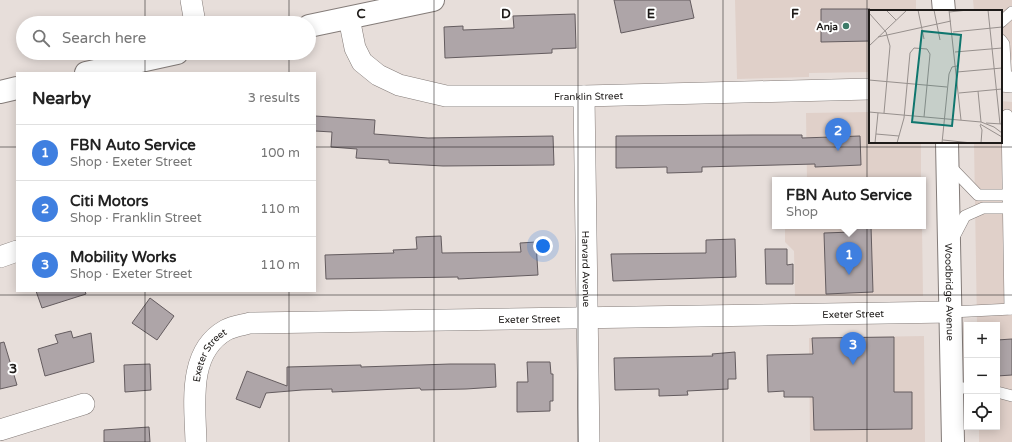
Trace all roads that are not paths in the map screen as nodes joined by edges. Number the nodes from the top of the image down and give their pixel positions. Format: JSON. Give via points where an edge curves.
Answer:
{"nodes":[{"id":1,"x":191,"y":0,"type":"edge"},
{"id":2,"x":943,"y":0,"type":"edge"},
{"id":3,"x":422,"y":1,"type":"edge"},
{"id":4,"x":944,"y":10,"type":"edge"},
{"id":5,"x":1012,"y":12,"type":"edge"},
{"id":6,"x":194,"y":16,"type":"edge"},
{"id":7,"x":349,"y":18,"type":"junction"},
{"id":8,"x":1002,"y":21,"type":"edge"},
{"id":9,"x":316,"y":25,"type":"edge"},
{"id":10,"x":1002,"y":41,"type":"edge"},
{"id":11,"x":144,"y":60,"type":"edge"},
{"id":12,"x":90,"y":72,"type":"edge"},
{"id":13,"x":1006,"y":81,"type":"edge"},
{"id":14,"x":16,"y":88,"type":"edge"},
{"id":15,"x":869,"y":89,"type":"edge"},
{"id":16,"x":0,"y":92,"type":"edge"},
{"id":17,"x":584,"y":96,"type":"junction"},
{"id":18,"x":1007,"y":115,"type":"dead end"},
{"id":19,"x":947,"y":143,"type":"edge"},
{"id":20,"x":948,"y":164,"type":"junction"},
{"id":21,"x":1009,"y":195,"type":"junction"},
{"id":22,"x":1010,"y":208,"type":"junction"},
{"id":23,"x":1011,"y":225,"type":"edge"},
{"id":24,"x":950,"y":244,"type":"junction"},
{"id":25,"x":16,"y":252,"type":"edge"},
{"id":26,"x":0,"y":257,"type":"edge"},
{"id":27,"x":1011,"y":309,"type":"edge"},
{"id":28,"x":951,"y":312,"type":"junction"},
{"id":29,"x":588,"y":318,"type":"junction"},
{"id":30,"x":959,"y":388,"type":"edge"},
{"id":31,"x":1000,"y":393,"type":"edge"},
{"id":32,"x":1012,"y":396,"type":"edge"},
{"id":33,"x":84,"y":404,"type":"dead end"},
{"id":34,"x":0,"y":430,"type":"edge"},
{"id":35,"x":196,"y":440,"type":"edge"},
{"id":36,"x":589,"y":442,"type":"edge"},
{"id":37,"x":952,"y":442,"type":"edge"}],
"edges":[{"from":1,"to":6,"type":"street"},
{"from":2,"to":4,"type":"main road"},
{"from":3,"to":7,"type":"main road"},
{"from":5,"to":8,"type":"lane"},
{"from":7,"to":9,"type":"main road"},
{"from":7,"to":17,"type":"street","name":"Franklin Street","via":[[355,48],[362,62],[378,75],[399,85],[446,96]]},
{"from":10,"to":13,"type":"lane"},
{"from":11,"to":12,"type":"main road"},
{"from":14,"to":16,"type":"main road"},
{"from":15,"to":17,"type":"street","name":"Franklin Street"},
{"from":17,"to":29,"type":"street","name":"Harvard Avenue"},
{"from":18,"to":21,"type":"lane"},
{"from":19,"to":20,"type":"main road","name":"Woodbridge Avenue"},
{"from":20,"to":21,"type":"lane","via":[[978,196]]},
{"from":20,"to":24,"type":"main road","name":"Woodbridge Avenue"},
{"from":21,"to":22,"type":"lane"},
{"from":22,"to":23,"type":"lane"},
{"from":22,"to":24,"type":"lane","via":[[983,208],[965,216]]},
{"from":23,"to":27,"type":"lane"},
{"from":24,"to":28,"type":"main road","name":"Woodbridge Avenue"},
{"from":25,"to":26,"type":"street"},
{"from":27,"to":28,"type":"lane"},
{"from":28,"to":29,"type":"street","name":"Exeter Street"},
{"from":28,"to":30,"type":"main road","name":"Woodbridge Avenue"},
{"from":29,"to":35,"type":"street","name":"Exeter Street","via":[[250,323],[227,329],[215,338],[204,352],[198,366]]},
{"from":29,"to":36,"type":"street","name":"Harvard Avenue"},
{"from":30,"to":37,"type":"main road","name":"Woodbridge Avenue"},
{"from":31,"to":32,"type":"lane"},
{"from":33,"to":34,"type":"street"}]}
